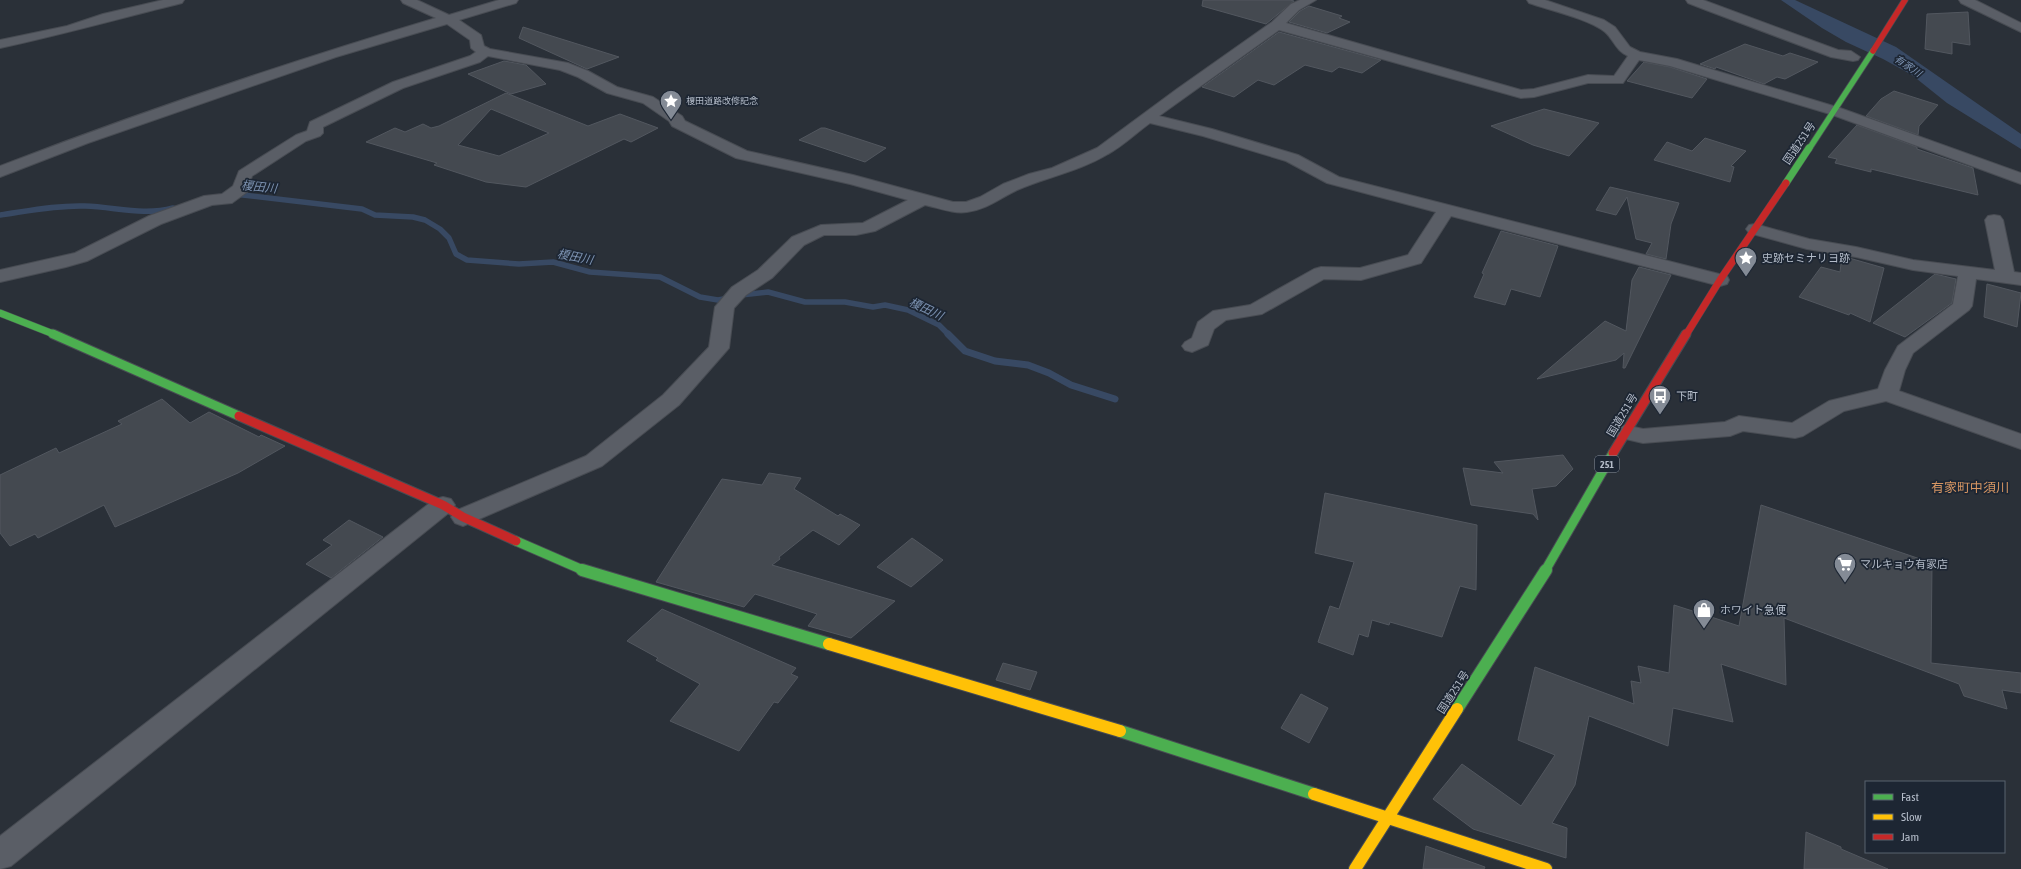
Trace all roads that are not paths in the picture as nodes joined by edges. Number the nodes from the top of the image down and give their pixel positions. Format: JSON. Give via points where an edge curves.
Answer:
{"nodes":[{"id":1,"x":178,"y":0,"type":"edge"},
{"id":2,"x":407,"y":0,"type":"edge"},
{"id":3,"x":512,"y":0,"type":"edge"},
{"id":4,"x":1310,"y":0,"type":"edge"},
{"id":5,"x":1533,"y":0,"type":"edge"},
{"id":6,"x":1692,"y":0,"type":"edge"},
{"id":7,"x":1965,"y":0,"type":"edge"},
{"id":8,"x":1903,"y":3,"type":"edge"},
{"id":9,"x":450,"y":20,"type":"junction"},
{"id":10,"x":1277,"y":25,"type":"junction"},
{"id":11,"x":2021,"y":28,"type":"edge"},
{"id":12,"x":0,"y":44,"type":"edge"},
{"id":13,"x":486,"y":52,"type":"junction"},
{"id":14,"x":1636,"y":55,"type":"junction"},
{"id":15,"x":1853,"y":57,"type":"dead end"},
{"id":16,"x":1835,"y":111,"type":"junction"},
{"id":17,"x":1147,"y":118,"type":"junction"},
{"id":18,"x":0,"y":172,"type":"edge"},
{"id":19,"x":2021,"y":179,"type":"edge"},
{"id":20,"x":922,"y":199,"type":"junction"},
{"id":21,"x":1446,"y":210,"type":"junction"},
{"id":22,"x":1994,"y":220,"type":"dead end"},
{"id":23,"x":1755,"y":229,"type":"junction"},
{"id":24,"x":1968,"y":272,"type":"junction"},
{"id":25,"x":0,"y":276,"type":"edge"},
{"id":26,"x":2013,"y":277,"type":"edge"},
{"id":27,"x":1720,"y":280,"type":"junction"},
{"id":28,"x":0,"y":313,"type":"edge"},
{"id":29,"x":1192,"y":346,"type":"dead end"},
{"id":30,"x":1887,"y":394,"type":"junction"},
{"id":31,"x":1625,"y":432,"type":"junction"},
{"id":32,"x":2021,"y":442,"type":"edge"},
{"id":33,"x":453,"y":511,"type":"junction"},
{"id":34,"x":1386,"y":818,"type":"junction"},
{"id":35,"x":0,"y":855,"type":"edge"},
{"id":36,"x":1355,"y":869,"type":"edge"},
{"id":37,"x":1546,"y":869,"type":"edge"}],
"edges":[{"from":1,"to":12,"type":"street","via":[[70,29]]},
{"from":2,"to":9,"type":"street"},
{"from":3,"to":9,"type":"street"},
{"from":4,"to":10,"type":"street","via":[[1295,7]]},
{"from":5,"to":14,"type":"street","via":[[1598,23],[1610,30],[1625,50]]},
{"from":6,"to":15,"type":"street","via":[[1836,54]]},
{"from":7,"to":11,"type":"street"},
{"from":8,"to":16,"type":"main road","name":"国道251号","number":"251"},
{"from":9,"to":13,"type":"street","via":[[476,38],[478,48]]},
{"from":9,"to":18,"type":"street","via":[[331,54],[90,137]]},
{"from":10,"to":14,"type":"street","via":[[1522,94],[1588,79],[1618,80]]},
{"from":10,"to":17,"type":"street"},
{"from":13,"to":20,"type":"street","via":[[563,66],[612,90],[648,100],[677,119],[677,123],[742,155],[804,168]]},
{"from":13,"to":25,"type":"street","via":[[475,59],[398,85],[321,121],[315,125],[315,133],[301,138],[245,174],[241,188],[226,199],[210,200],[155,220],[82,256]]},
{"from":14,"to":16,"type":"street","via":[[1672,62]]},
{"from":16,"to":19,"type":"street"},
{"from":16,"to":23,"type":"main road","name":"国道251号","number":"251"},
{"from":17,"to":20,"type":"street","via":[[1103,151],[1057,172],[1035,177],[1009,188],[986,201],[967,207],[953,207]]},
{"from":17,"to":21,"type":"street","via":[[1207,132],[1292,158],[1333,180]]},
{"from":20,"to":33,"type":"street","via":[[869,227],[856,230],[821,230],[798,241],[765,274],[733,297],[725,307],[719,348],[672,400],[594,461]]},
{"from":21,"to":27,"type":"street"},
{"from":21,"to":29,"type":"street","via":[[1415,258],[1361,274],[1320,273],[1255,310],[1220,315],[1205,326],[1201,341]]},
{"from":22,"to":26,"type":"street"},
{"from":23,"to":24,"type":"street","via":[[1806,244],[1856,252],[1913,266]]},
{"from":23,"to":27,"type":"main road","name":"国道251号","number":"251"},
{"from":24,"to":26,"type":"street"},
{"from":24,"to":30,"type":"street","via":[[1962,306],[1905,350]]},
{"from":27,"to":31,"type":"main road","name":"国道251号","number":"251"},
{"from":28,"to":33,"type":"main road","via":[[67,340]]},
{"from":30,"to":31,"type":"street","via":[[1837,406],[1795,431],[1739,423],[1730,429],[1643,436]]},
{"from":30,"to":32,"type":"street"},
{"from":31,"to":34,"type":"main road","name":"国道251号","number":"251","via":[[1558,551]]},
{"from":33,"to":34,"type":"main road","via":[[586,572],[1077,717]]},
{"from":33,"to":35,"type":"street"},
{"from":34,"to":36,"type":"main road","name":"国道251号","number":"251"},
{"from":34,"to":37,"type":"main road"}]}
